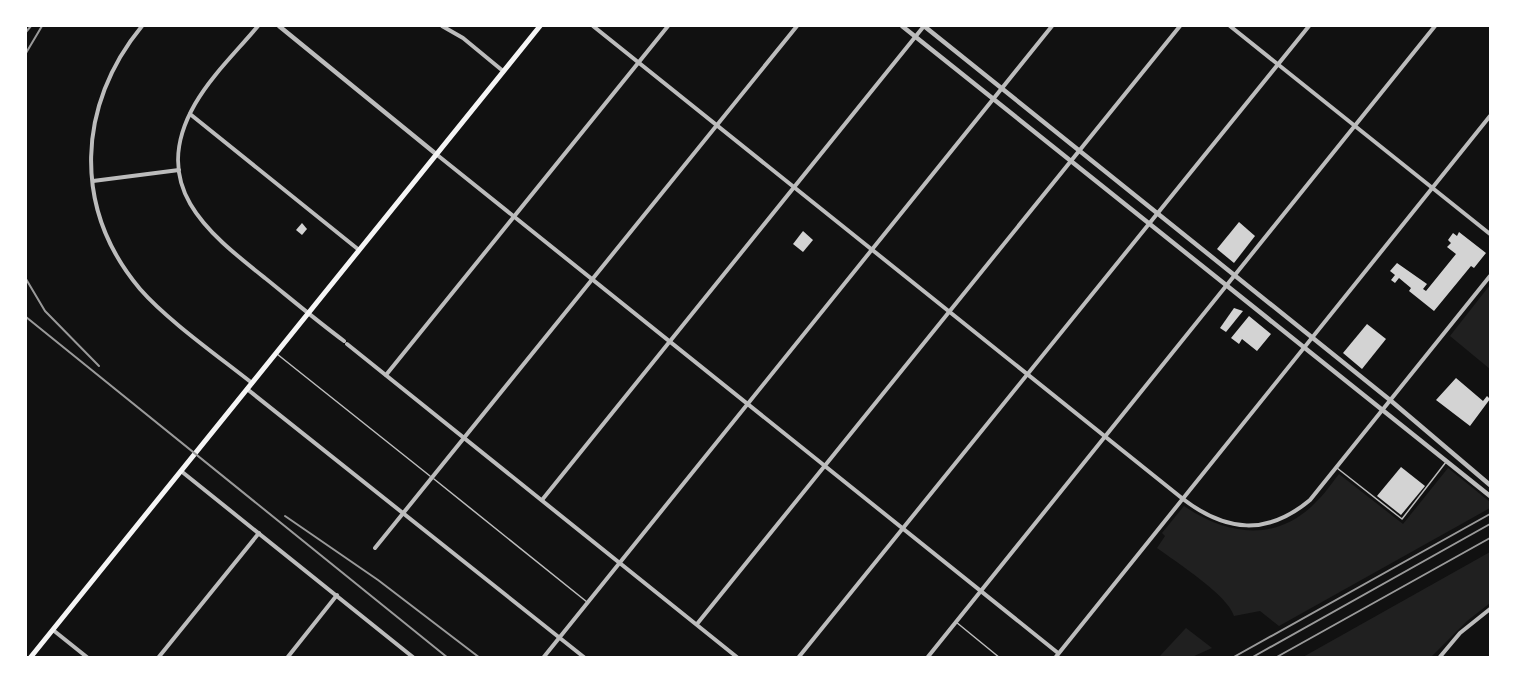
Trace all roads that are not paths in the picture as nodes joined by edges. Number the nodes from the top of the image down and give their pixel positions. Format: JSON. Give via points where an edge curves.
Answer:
{"nodes":[{"id":1,"x":142,"y":26,"type":"edge"},
{"id":2,"x":258,"y":26,"type":"edge"},
{"id":3,"x":279,"y":26,"type":"edge"},
{"id":4,"x":442,"y":26,"type":"edge"},
{"id":5,"x":540,"y":26,"type":"edge"},
{"id":6,"x":593,"y":26,"type":"edge"},
{"id":7,"x":668,"y":26,"type":"edge"},
{"id":8,"x":797,"y":26,"type":"edge"},
{"id":9,"x":902,"y":26,"type":"edge"},
{"id":10,"x":924,"y":26,"type":"edge"},
{"id":11,"x":1052,"y":26,"type":"edge"},
{"id":12,"x":1180,"y":26,"type":"edge"},
{"id":13,"x":1230,"y":26,"type":"edge"},
{"id":14,"x":1309,"y":26,"type":"edge"},
{"id":15,"x":1435,"y":26,"type":"edge"},
{"id":16,"x":915,"y":36,"type":"junction"},
{"id":17,"x":639,"y":62,"type":"junction"},
{"id":18,"x":1278,"y":64,"type":"junction"},
{"id":19,"x":503,"y":71,"type":"junction"},
{"id":20,"x":1001,"y":88,"type":"junction"},
{"id":21,"x":993,"y":98,"type":"junction"},
{"id":22,"x":190,"y":114,"type":"junction"},
{"id":23,"x":1491,"y":116,"type":"edge"},
{"id":24,"x":717,"y":125,"type":"junction"},
{"id":25,"x":1355,"y":125,"type":"junction"},
{"id":26,"x":1079,"y":151,"type":"junction"},
{"id":27,"x":436,"y":154,"type":"junction"},
{"id":28,"x":1071,"y":161,"type":"junction"},
{"id":29,"x":179,"y":170,"type":"junction"},
{"id":30,"x":93,"y":181,"type":"junction"},
{"id":31,"x":794,"y":187,"type":"junction"},
{"id":32,"x":1433,"y":188,"type":"junction"},
{"id":33,"x":1157,"y":213,"type":"junction"},
{"id":34,"x":514,"y":217,"type":"junction"},
{"id":35,"x":1149,"y":224,"type":"junction"},
{"id":36,"x":1491,"y":234,"type":"edge"},
{"id":37,"x":872,"y":249,"type":"junction"},
{"id":38,"x":359,"y":250,"type":"junction"},
{"id":39,"x":1234,"y":275,"type":"junction"},
{"id":40,"x":1491,"y":276,"type":"edge"},
{"id":41,"x":592,"y":280,"type":"junction"},
{"id":42,"x":1226,"y":285,"type":"junction"},
{"id":43,"x":949,"y":312,"type":"junction"},
{"id":44,"x":309,"y":313,"type":"junction"},
{"id":45,"x":1312,"y":338,"type":"junction"},
{"id":46,"x":669,"y":342,"type":"junction"},
{"id":47,"x":1305,"y":347,"type":"junction"},
{"id":48,"x":276,"y":353,"type":"junction"},
{"id":49,"x":1027,"y":374,"type":"junction"},
{"id":50,"x":386,"y":375,"type":"junction"},
{"id":51,"x":252,"y":383,"type":"junction"},
{"id":52,"x":247,"y":389,"type":"junction"},
{"id":53,"x":1390,"y":400,"type":"junction"},
{"id":54,"x":747,"y":404,"type":"junction"},
{"id":55,"x":1382,"y":410,"type":"junction"},
{"id":56,"x":1105,"y":436,"type":"junction"},
{"id":57,"x":465,"y":438,"type":"junction"},
{"id":58,"x":1454,"y":455,"type":"junction"},
{"id":59,"x":1447,"y":461,"type":"junction"},
{"id":60,"x":825,"y":466,"type":"junction"},
{"id":61,"x":1337,"y":467,"type":"junction"},
{"id":62,"x":181,"y":471,"type":"junction"},
{"id":63,"x":432,"y":478,"type":"junction"},
{"id":64,"x":1491,"y":485,"type":"edge"},
{"id":65,"x":1491,"y":495,"type":"edge"},
{"id":66,"x":1183,"y":499,"type":"junction"},
{"id":67,"x":542,"y":500,"type":"junction"},
{"id":68,"x":404,"y":513,"type":"junction"},
{"id":69,"x":903,"y":528,"type":"junction"},
{"id":70,"x":259,"y":533,"type":"junction"},
{"id":71,"x":375,"y":548,"type":"dead end"},
{"id":72,"x":620,"y":562,"type":"junction"},
{"id":73,"x":981,"y":591,"type":"junction"},
{"id":74,"x":337,"y":595,"type":"junction"},
{"id":75,"x":588,"y":602,"type":"junction"},
{"id":76,"x":1491,"y":609,"type":"edge"},
{"id":77,"x":956,"y":622,"type":"junction"},
{"id":78,"x":697,"y":624,"type":"junction"},
{"id":79,"x":52,"y":629,"type":"junction"},
{"id":80,"x":560,"y":637,"type":"junction"},
{"id":81,"x":1058,"y":653,"type":"junction"},
{"id":82,"x":30,"y":657,"type":"edge"},
{"id":83,"x":88,"y":657,"type":"edge"},
{"id":84,"x":158,"y":657,"type":"edge"},
{"id":85,"x":287,"y":657,"type":"edge"},
{"id":86,"x":414,"y":657,"type":"edge"},
{"id":87,"x":543,"y":657,"type":"edge"},
{"id":88,"x":585,"y":657,"type":"edge"},
{"id":89,"x":738,"y":657,"type":"edge"},
{"id":90,"x":798,"y":657,"type":"edge"},
{"id":91,"x":927,"y":657,"type":"edge"},
{"id":92,"x":999,"y":657,"type":"edge"},
{"id":93,"x":1055,"y":657,"type":"edge"},
{"id":94,"x":1439,"y":657,"type":"edge"}],
"edges":[{"from":1,"to":30,"type":"street","via":[[120,54],[99,100],[91,140]]},
{"from":2,"to":22,"type":"street"},
{"from":3,"to":27,"type":"street"},
{"from":4,"to":19,"type":"street"},
{"from":5,"to":19,"type":"main road"},
{"from":6,"to":17,"type":"street"},
{"from":7,"to":17,"type":"street"},
{"from":8,"to":24,"type":"street"},
{"from":9,"to":16,"type":"street"},
{"from":10,"to":16,"type":"street"},
{"from":10,"to":20,"type":"street"},
{"from":11,"to":20,"type":"street"},
{"from":12,"to":26,"type":"street"},
{"from":13,"to":18,"type":"street"},
{"from":14,"to":18,"type":"street"},
{"from":15,"to":25,"type":"street"},
{"from":16,"to":21,"type":"street"},
{"from":16,"to":31,"type":"street"},
{"from":17,"to":24,"type":"street"},
{"from":17,"to":34,"type":"street"},
{"from":18,"to":25,"type":"street"},
{"from":18,"to":33,"type":"street"},
{"from":19,"to":27,"type":"main road"},
{"from":20,"to":21,"type":"street"},
{"from":20,"to":26,"type":"street"},
{"from":21,"to":28,"type":"street"},
{"from":21,"to":37,"type":"street"},
{"from":22,"to":29,"type":"street","via":[[180,146]]},
{"from":22,"to":38,"type":"street"},
{"from":23,"to":32,"type":"street"},
{"from":24,"to":31,"type":"street"},
{"from":24,"to":41,"type":"street"},
{"from":25,"to":32,"type":"street"},
{"from":25,"to":39,"type":"street"},
{"from":26,"to":28,"type":"street"},
{"from":26,"to":33,"type":"street"},
{"from":27,"to":34,"type":"street"},
{"from":27,"to":38,"type":"main road"},
{"from":28,"to":35,"type":"street"},
{"from":28,"to":43,"type":"street"},
{"from":29,"to":30,"type":"street"},
{"from":29,"to":44,"type":"street","via":[[190,203],[207,230]]},
{"from":30,"to":51,"type":"street","via":[[102,225],[129,275],[160,308]]},
{"from":31,"to":37,"type":"street"},
{"from":31,"to":46,"type":"street"},
{"from":32,"to":36,"type":"street"},
{"from":32,"to":45,"type":"street"},
{"from":33,"to":35,"type":"street"},
{"from":33,"to":39,"type":"street"},
{"from":34,"to":41,"type":"street"},
{"from":34,"to":50,"type":"street"},
{"from":35,"to":42,"type":"street"},
{"from":35,"to":49,"type":"street"},
{"from":37,"to":43,"type":"street"},
{"from":37,"to":54,"type":"street"},
{"from":38,"to":44,"type":"main road"},
{"from":39,"to":42,"type":"street"},
{"from":39,"to":45,"type":"street"},
{"from":40,"to":53,"type":"street"},
{"from":41,"to":46,"type":"street"},
{"from":41,"to":57,"type":"street"},
{"from":42,"to":47,"type":"street"},
{"from":42,"to":56,"type":"street"},
{"from":43,"to":49,"type":"street"},
{"from":43,"to":60,"type":"street"},
{"from":44,"to":48,"type":"main road"},
{"from":44,"to":50,"type":"street"},
{"from":45,"to":47,"type":"street"},
{"from":45,"to":53,"type":"street"},
{"from":46,"to":54,"type":"street"},
{"from":46,"to":67,"type":"street"},
{"from":47,"to":55,"type":"street"},
{"from":47,"to":66,"type":"street"},
{"from":48,"to":51,"type":"main road"},
{"from":48,"to":63,"type":"lane"},
{"from":49,"to":56,"type":"street"},
{"from":49,"to":69,"type":"street"},
{"from":50,"to":57,"type":"street"},
{"from":51,"to":52,"type":"main road"},
{"from":52,"to":62,"type":"main road"},
{"from":52,"to":68,"type":"street"},
{"from":53,"to":55,"type":"street"},
{"from":53,"to":58,"type":"street"},
{"from":54,"to":60,"type":"street"},
{"from":54,"to":72,"type":"street"},
{"from":55,"to":59,"type":"street"},
{"from":55,"to":61,"type":"street"},
{"from":56,"to":66,"type":"street"},
{"from":56,"to":73,"type":"street"},
{"from":57,"to":63,"type":"street"},
{"from":57,"to":67,"type":"street"},
{"from":58,"to":59,"type":"street"},
{"from":58,"to":64,"type":"street"},
{"from":59,"to":61,"type":"lane","via":[[1402,519]]},
{"from":59,"to":65,"type":"street"},
{"from":60,"to":69,"type":"street"},
{"from":60,"to":78,"type":"street"},
{"from":61,"to":66,"type":"street","via":[[1310,500],[1269,524],[1225,523]]},
{"from":62,"to":70,"type":"street"},
{"from":62,"to":79,"type":"main road"},
{"from":63,"to":68,"type":"street"},
{"from":63,"to":75,"type":"lane"},
{"from":66,"to":81,"type":"street"},
{"from":67,"to":72,"type":"street"},
{"from":68,"to":71,"type":"street"},
{"from":68,"to":80,"type":"street"},
{"from":69,"to":73,"type":"street"},
{"from":69,"to":90,"type":"street"},
{"from":70,"to":74,"type":"street"},
{"from":70,"to":84,"type":"street"},
{"from":72,"to":75,"type":"street"},
{"from":72,"to":78,"type":"street"},
{"from":73,"to":77,"type":"street"},
{"from":73,"to":81,"type":"street"},
{"from":74,"to":85,"type":"street"},
{"from":74,"to":86,"type":"street"},
{"from":75,"to":80,"type":"street"},
{"from":76,"to":94,"type":"street","via":[[1460,633]]},
{"from":77,"to":91,"type":"street"},
{"from":77,"to":92,"type":"lane"},
{"from":78,"to":89,"type":"street"},
{"from":79,"to":82,"type":"main road"},
{"from":79,"to":83,"type":"street"},
{"from":80,"to":87,"type":"street"},
{"from":80,"to":88,"type":"street"},
{"from":81,"to":93,"type":"street"}]}
